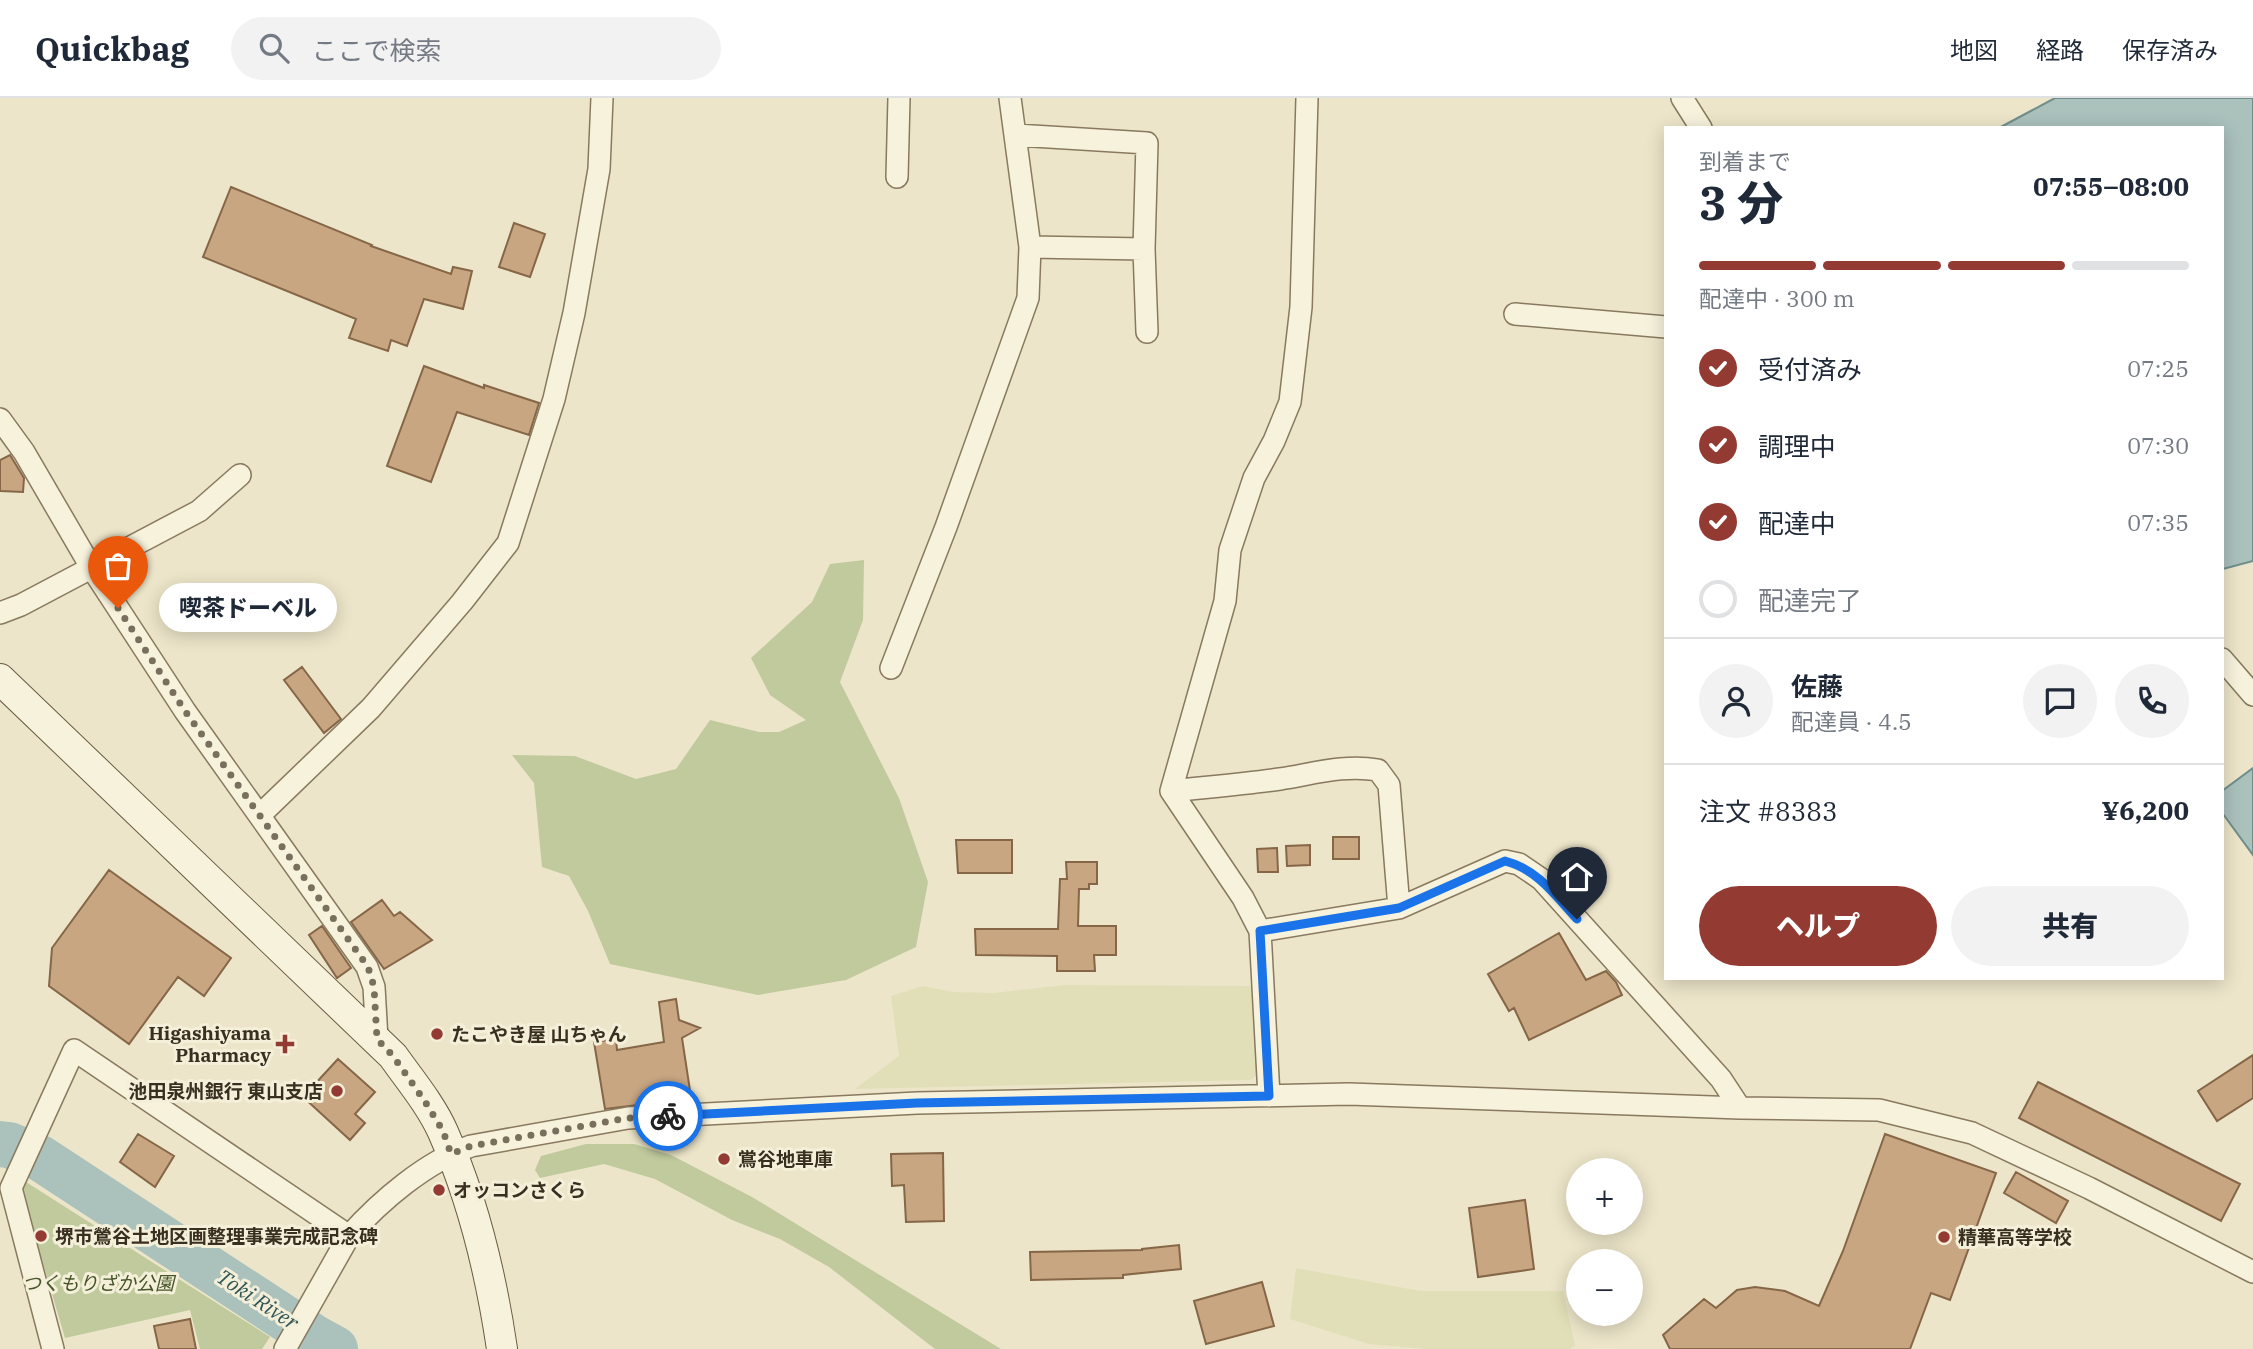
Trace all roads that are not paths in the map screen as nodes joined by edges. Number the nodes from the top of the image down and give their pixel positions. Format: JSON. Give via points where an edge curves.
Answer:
{"nodes":[{"id":1,"x":603,"y":98,"type":"edge"},
{"id":2,"x":899,"y":98,"type":"edge"},
{"id":3,"x":1010,"y":98,"type":"edge"},
{"id":4,"x":1307,"y":98,"type":"edge"},
{"id":5,"x":1682,"y":98,"type":"edge"},
{"id":6,"x":1700,"y":126,"type":"edge"},
{"id":7,"x":1016,"y":135,"type":"junction"},
{"id":8,"x":897,"y":177,"type":"dead end"},
{"id":9,"x":1030,"y":247,"type":"junction"},
{"id":10,"x":1144,"y":249,"type":"junction"},
{"id":11,"x":1515,"y":314,"type":"dead end"},
{"id":12,"x":1664,"y":327,"type":"edge"},
{"id":13,"x":1147,"y":332,"type":"dead end"},
{"id":14,"x":0,"y":419,"type":"edge"},
{"id":15,"x":240,"y":475,"type":"dead end"},
{"id":16,"x":91,"y":567,"type":"junction"},
{"id":17,"x":0,"y":613,"type":"edge"},
{"id":18,"x":2224,"y":661,"type":"edge"},
{"id":19,"x":891,"y":668,"type":"dead end"},
{"id":20,"x":0,"y":679,"type":"edge"},
{"id":21,"x":2253,"y":695,"type":"edge"},
{"id":22,"x":1171,"y":791,"type":"junction"},
{"id":23,"x":260,"y":814,"type":"junction"},
{"id":24,"x":1399,"y":908,"type":"junction"},
{"id":25,"x":1260,"y":931,"type":"junction"},
{"id":26,"x":377,"y":1039,"type":"junction"},
{"id":27,"x":1269,"y":1096,"type":"junction"},
{"id":28,"x":1740,"y":1108,"type":"junction"},
{"id":29,"x":451,"y":1154,"type":"junction"},
{"id":30,"x":349,"y":1236,"type":"junction"},
{"id":31,"x":2253,"y":1272,"type":"edge"},
{"id":32,"x":288,"y":1343,"type":"edge"},
{"id":33,"x":53,"y":1349,"type":"edge"},
{"id":34,"x":502,"y":1349,"type":"edge"}],
"edges":[{"from":1,"to":23,"type":"street","via":[[598,169],[574,313],[554,399],[508,543],[371,708]]},
{"from":2,"to":8,"type":"street"},
{"from":3,"to":7,"type":"street"},
{"from":4,"to":22,"type":"street","via":[[1301,307],[1290,402],[1254,478],[1230,550],[1225,601]]},
{"from":5,"to":6,"type":"street"},
{"from":7,"to":9,"type":"street"},
{"from":7,"to":10,"type":"street","via":[[1147,143]]},
{"from":9,"to":10,"type":"street"},
{"from":9,"to":19,"type":"street","via":[[1028,298]]},
{"from":10,"to":13,"type":"street"},
{"from":11,"to":12,"type":"street"},
{"from":14,"to":16,"type":"street"},
{"from":15,"to":16,"type":"street","via":[[199,511]]},
{"from":16,"to":17,"type":"street"},
{"from":16,"to":23,"type":"street","via":[[185,711]]},
{"from":18,"to":21,"type":"street"},
{"from":20,"to":26,"type":"street"},
{"from":22,"to":24,"type":"street","via":[[1322,770],[1378,770],[1389,785]]},
{"from":22,"to":25,"type":"street"},
{"from":23,"to":26,"type":"street","via":[[368,967]]},
{"from":24,"to":25,"type":"street"},
{"from":24,"to":28,"type":"street","via":[[1505,861],[1519,864],[1541,879],[1721,1079]]},
{"from":25,"to":27,"type":"street"},
{"from":26,"to":29,"type":"street","via":[[424,1100]]},
{"from":27,"to":28,"type":"street","via":[[1349,1094]]},
{"from":27,"to":29,"type":"street","via":[[917,1103],[628,1118],[471,1146]]},
{"from":28,"to":31,"type":"street","via":[[1879,1110],[1972,1133]]},
{"from":29,"to":30,"type":"street","via":[[423,1171]]},
{"from":29,"to":34,"type":"street","via":[[483,1241]]},
{"from":30,"to":32,"type":"street"},
{"from":30,"to":33,"type":"street","via":[[74,1050],[11,1188]]}]}
